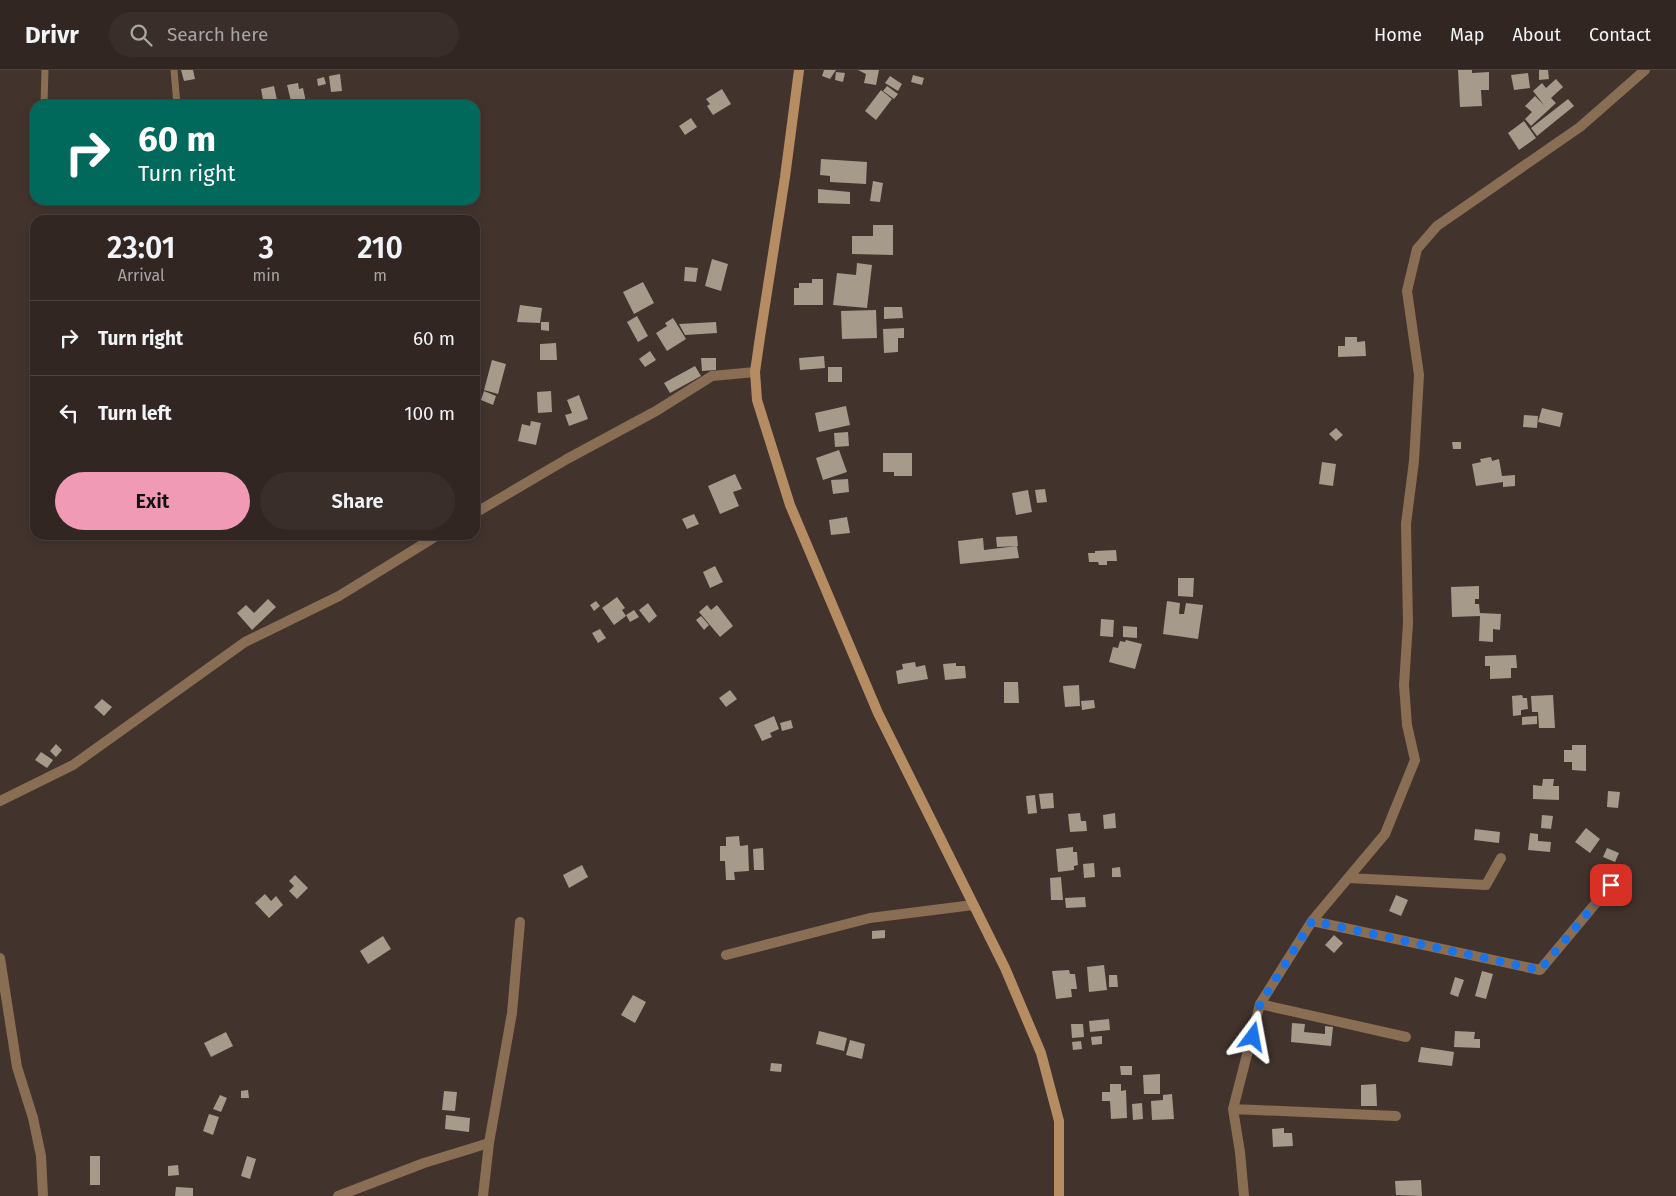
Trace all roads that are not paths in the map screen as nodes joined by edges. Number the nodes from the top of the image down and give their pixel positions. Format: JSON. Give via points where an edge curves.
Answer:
{"nodes":[{"id":1,"x":44,"y":70,"type":"edge"},
{"id":2,"x":174,"y":70,"type":"edge"},
{"id":3,"x":799,"y":70,"type":"edge"},
{"id":4,"x":1645,"y":70,"type":"edge"},
{"id":5,"x":44,"y":100,"type":"edge"},
{"id":6,"x":177,"y":100,"type":"edge"},
{"id":7,"x":755,"y":372,"type":"junction"},
{"id":8,"x":480,"y":510,"type":"edge"},
{"id":9,"x":430,"y":540,"type":"edge"},
{"id":10,"x":0,"y":801,"type":"edge"},
{"id":11,"x":1502,"y":858,"type":"dead end"},
{"id":12,"x":1348,"y":878,"type":"junction"},
{"id":13,"x":1611,"y":885,"type":"dead end"},
{"id":14,"x":973,"y":905,"type":"junction"},
{"id":15,"x":1312,"y":921,"type":"junction"},
{"id":16,"x":520,"y":922,"type":"dead end"},
{"id":17,"x":726,"y":955,"type":"dead end"},
{"id":18,"x":0,"y":958,"type":"edge"},
{"id":19,"x":1260,"y":1004,"type":"junction"},
{"id":20,"x":1406,"y":1037,"type":"dead end"},
{"id":21,"x":1233,"y":1109,"type":"junction"},
{"id":22,"x":1396,"y":1116,"type":"dead end"},
{"id":23,"x":489,"y":1143,"type":"junction"},
{"id":24,"x":44,"y":1196,"type":"edge"},
{"id":25,"x":338,"y":1196,"type":"edge"},
{"id":26,"x":483,"y":1196,"type":"edge"},
{"id":27,"x":1059,"y":1196,"type":"edge"},
{"id":28,"x":1244,"y":1196,"type":"edge"}],
"edges":[{"from":1,"to":5,"type":"lane"},
{"from":2,"to":6,"type":"lane"},
{"from":3,"to":7,"type":"street"},
{"from":4,"to":12,"type":"street","via":[[1580,127],[1437,226],[1417,249],[1406,291],[1419,375],[1406,524],[1408,623],[1404,685],[1414,760],[1385,834]]},
{"from":7,"to":8,"type":"street","via":[[712,376]]},
{"from":7,"to":14,"type":"street","via":[[757,400],[790,506],[878,713]]},
{"from":9,"to":10,"type":"street","via":[[339,596],[245,642],[73,765]]},
{"from":11,"to":12,"type":"street","via":[[1486,885]]},
{"from":12,"to":15,"type":"street"},
{"from":13,"to":15,"type":"street","via":[[1540,970]]},
{"from":14,"to":17,"type":"street","via":[[870,918]]},
{"from":14,"to":27,"type":"street","via":[[1005,968],[1041,1053],[1059,1122]]},
{"from":15,"to":19,"type":"street"},
{"from":16,"to":23,"type":"street","via":[[512,1013]]},
{"from":18,"to":24,"type":"street","via":[[16,1068],[33,1118],[41,1156]]},
{"from":19,"to":20,"type":"street"},
{"from":19,"to":21,"type":"street"},
{"from":21,"to":22,"type":"street"},
{"from":21,"to":28,"type":"street"},
{"from":23,"to":25,"type":"street","via":[[424,1163]]},
{"from":23,"to":26,"type":"street"}]}
